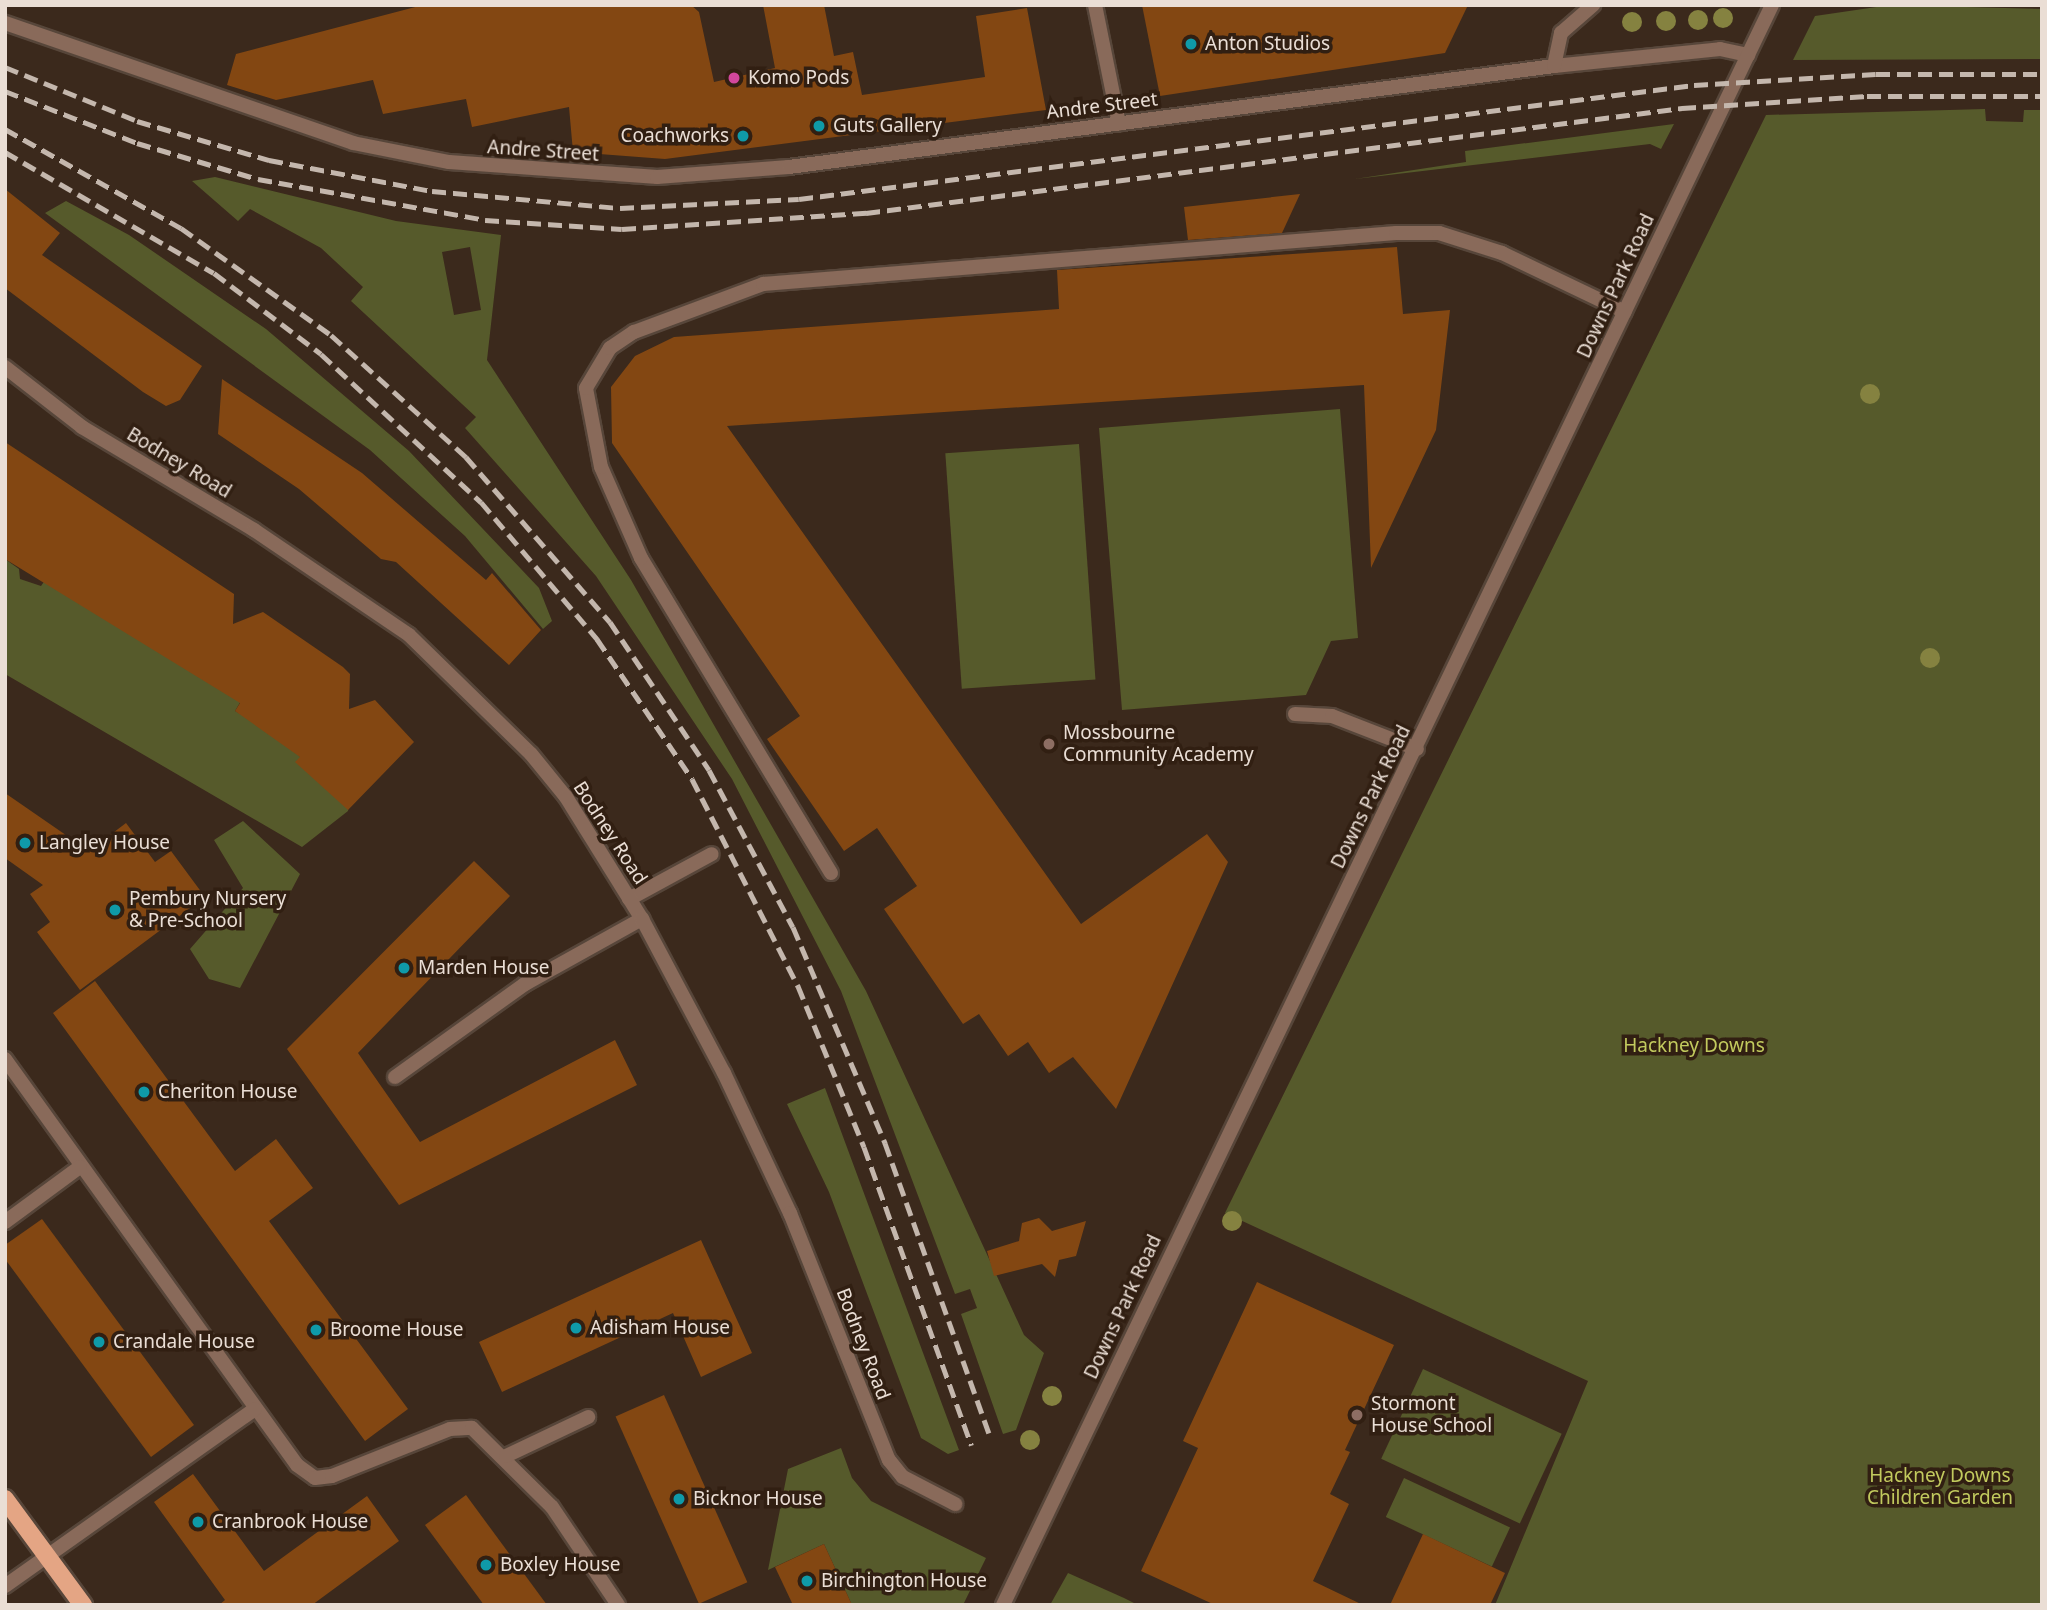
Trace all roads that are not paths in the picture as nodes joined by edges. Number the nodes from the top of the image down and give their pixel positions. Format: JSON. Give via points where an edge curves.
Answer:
{"nodes":[{"id":1,"x":1095,"y":5,"type":"edge"},
{"id":2,"x":1594,"y":5,"type":"edge"},
{"id":3,"x":1772,"y":5,"type":"edge"},
{"id":4,"x":5,"y":23,"type":"edge"},
{"id":5,"x":1748,"y":55,"type":"junction"},
{"id":6,"x":1555,"y":66,"type":"junction"},
{"id":7,"x":1119,"y":124,"type":"junction"},
{"id":8,"x":1625,"y":312,"type":"junction"},
{"id":9,"x":5,"y":367,"type":"edge"},
{"id":10,"x":1295,"y":714,"type":"dead end"},
{"id":11,"x":1417,"y":749,"type":"junction"},
{"id":12,"x":712,"y":854,"type":"dead end"},
{"id":13,"x":831,"y":873,"type":"dead end"},
{"id":14,"x":629,"y":899,"type":"junction"},
{"id":15,"x":642,"y":919,"type":"junction"},
{"id":16,"x":5,"y":1059,"type":"edge"},
{"id":17,"x":395,"y":1077,"type":"dead end"},
{"id":18,"x":80,"y":1167,"type":"junction"},
{"id":19,"x":5,"y":1222,"type":"edge"},
{"id":20,"x":255,"y":1409,"type":"junction"},
{"id":21,"x":588,"y":1417,"type":"dead end"},
{"id":22,"x":506,"y":1455,"type":"junction"},
{"id":23,"x":5,"y":1499,"type":"edge"},
{"id":24,"x":955,"y":1504,"type":"dead end"},
{"id":25,"x":47,"y":1556,"type":"junction"},
{"id":26,"x":5,"y":1586,"type":"edge"},
{"id":27,"x":83,"y":1605,"type":"edge"},
{"id":28,"x":618,"y":1605,"type":"edge"},
{"id":29,"x":1003,"y":1605,"type":"edge"}],
"edges":[{"from":1,"to":7,"type":"street"},
{"from":2,"to":6,"type":"street","via":[[1561,33]]},
{"from":3,"to":5,"type":"street","name":"Downs Park Road"},
{"from":4,"to":7,"type":"street","name":"Andre Street","via":[[353,143],[544,172],[657,177],[789,167]]},
{"from":5,"to":6,"type":"street","name":"Andre Street","via":[[1720,49]]},
{"from":5,"to":8,"type":"street","name":"Downs Park Road"},
{"from":6,"to":7,"type":"street","name":"Andre Street"},
{"from":8,"to":11,"type":"street","name":"Downs Park Road"},
{"from":8,"to":13,"type":"street","via":[[1502,253],[1439,233],[1396,233],[763,284],[634,332],[610,348],[586,388],[601,467],[641,558]]},
{"from":9,"to":14,"type":"street","name":"Bodney Road","via":[[82,427],[254,530],[409,635],[531,754],[566,797]]},
{"from":10,"to":11,"type":"street","via":[[1332,716]]},
{"from":11,"to":29,"type":"street","name":"Downs Park Road"},
{"from":12,"to":14,"type":"street"},
{"from":14,"to":15,"type":"street","name":"Bodney Road"},
{"from":15,"to":17,"type":"street","via":[[525,984]]},
{"from":15,"to":24,"type":"street","name":"Bodney Road","via":[[769,1165],[889,1460],[903,1477]]},
{"from":16,"to":18,"type":"street"},
{"from":18,"to":19,"type":"street"},
{"from":18,"to":20,"type":"street"},
{"from":20,"to":22,"type":"street","via":[[297,1465],[315,1478],[363,1466],[450,1429],[472,1428]]},
{"from":20,"to":25,"type":"street"},
{"from":21,"to":22,"type":"street"},
{"from":22,"to":28,"type":"street","via":[[552,1507]]},
{"from":23,"to":25,"type":"main road"},
{"from":25,"to":26,"type":"street"},
{"from":25,"to":27,"type":"main road"}]}
